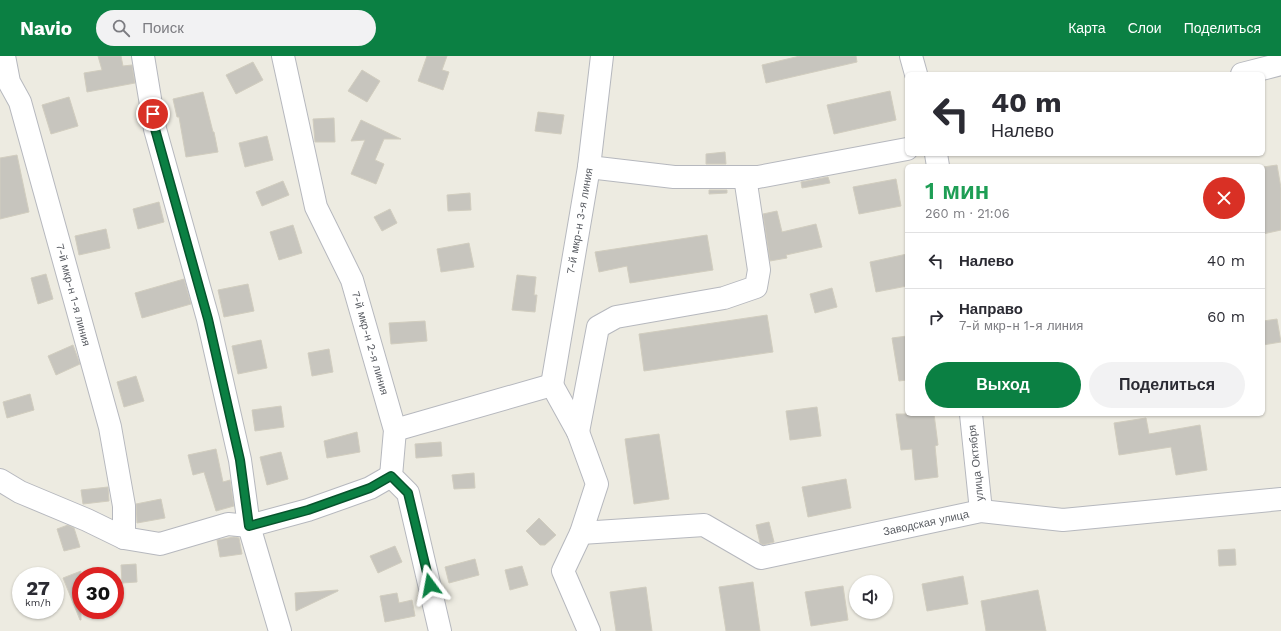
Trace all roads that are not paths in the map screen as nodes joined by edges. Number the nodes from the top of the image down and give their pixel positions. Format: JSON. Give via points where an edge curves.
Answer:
{"nodes":[{"id":1,"x":4,"y":56,"type":"edge"},
{"id":2,"x":143,"y":56,"type":"edge"},
{"id":3,"x":283,"y":56,"type":"edge"},
{"id":4,"x":602,"y":56,"type":"edge"},
{"id":5,"x":911,"y":56,"type":"edge"},
{"id":6,"x":1281,"y":64,"type":"edge"},
{"id":7,"x":915,"y":72,"type":"edge"},
{"id":8,"x":1250,"y":72,"type":"edge"},
{"id":9,"x":4,"y":83,"type":"edge"},
{"id":10,"x":905,"y":150,"type":"edge"},
{"id":11,"x":589,"y":167,"type":"junction"},
{"id":12,"x":745,"y":177,"type":"junction"},
{"id":13,"x":552,"y":385,"type":"junction"},
{"id":14,"x":971,"y":416,"type":"edge"},
{"id":15,"x":395,"y":430,"type":"junction"},
{"id":16,"x":578,"y":432,"type":"junction"},
{"id":17,"x":391,"y":476,"type":"junction"},
{"id":18,"x":0,"y":480,"type":"edge"},
{"id":19,"x":1281,"y":500,"type":"edge"},
{"id":20,"x":981,"y":511,"type":"junction"},
{"id":21,"x":249,"y":526,"type":"junction"},
{"id":22,"x":582,"y":534,"type":"junction"},
{"id":23,"x":124,"y":538,"type":"junction"},
{"id":24,"x":280,"y":631,"type":"edge"},
{"id":25,"x":440,"y":631,"type":"edge"},
{"id":26,"x":589,"y":631,"type":"edge"}],
"edges":[{"from":1,"to":9,"type":"street","name":"7-й мкр-н 1-я линия"},
{"from":2,"to":21,"type":"street","via":[[155,129],[208,319],[240,460]]},
{"from":3,"to":15,"type":"street","name":"7-й мкр-н 2-я линия","via":[[316,207],[352,280]]},
{"from":4,"to":11,"type":"street","name":"7-й мкр-н 3-я линия"},
{"from":5,"to":7,"type":"street"},
{"from":6,"to":8,"type":"street"},
{"from":9,"to":23,"type":"street","name":"7-й мкр-н 1-я линия","via":[[20,102],[110,427],[124,506]]},
{"from":10,"to":12,"type":"street","via":[[758,177]]},
{"from":11,"to":12,"type":"street","via":[[674,177]]},
{"from":11,"to":13,"type":"street","name":"7-й мкр-н 3-я линия"},
{"from":12,"to":16,"type":"street","via":[[760,270],[756,287],[724,298],[616,317],[598,327]]},
{"from":13,"to":15,"type":"street"},
{"from":13,"to":16,"type":"street"},
{"from":14,"to":20,"type":"street","name":"улица Октября"},
{"from":15,"to":17,"type":"street","name":"7-й мкр-н 2-я линия"},
{"from":16,"to":22,"type":"street","via":[[597,484]]},
{"from":17,"to":21,"type":"street","via":[[370,488],[308,510]]},
{"from":17,"to":25,"type":"street","via":[[408,493]]},
{"from":18,"to":23,"type":"street","via":[[20,492]]},
{"from":19,"to":20,"type":"street","name":"Заводская улица","via":[[1063,520]]},
{"from":20,"to":22,"type":"street","name":"Заводская улица","via":[[761,558],[704,525]]},
{"from":21,"to":23,"type":"street","via":[[228,524],[160,544]]},
{"from":21,"to":24,"type":"street"},
{"from":22,"to":26,"type":"street","via":[[563,570]]}]}
